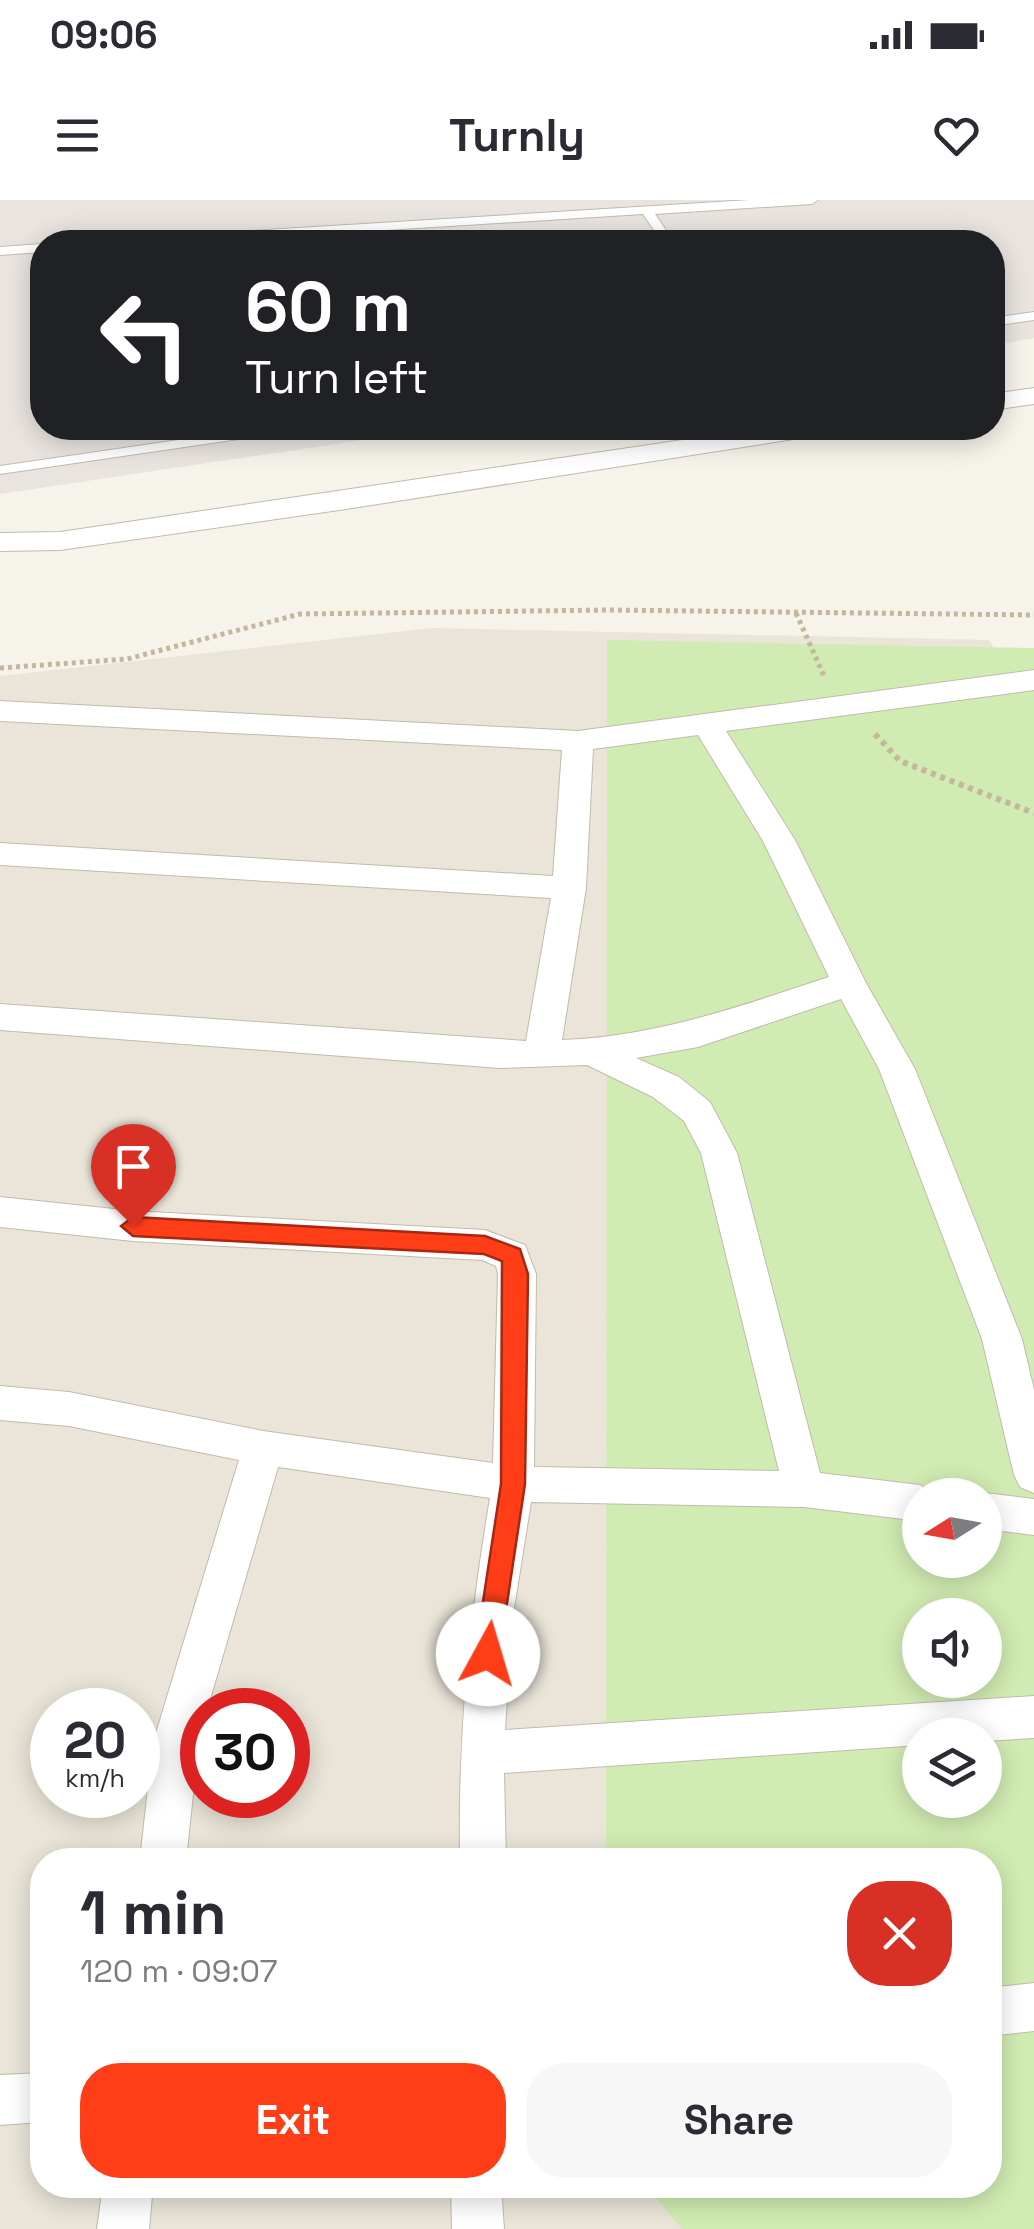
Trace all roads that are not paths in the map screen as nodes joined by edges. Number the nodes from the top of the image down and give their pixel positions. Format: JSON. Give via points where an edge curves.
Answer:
{"nodes":[{"id":1,"x":812,"y":200,"type":"edge"},
{"id":2,"x":647,"y":211,"type":"junction"},
{"id":3,"x":334,"y":230,"type":"edge"},
{"id":4,"x":660,"y":230,"type":"edge"},
{"id":5,"x":30,"y":249,"type":"edge"},
{"id":6,"x":0,"y":251,"type":"edge"},
{"id":7,"x":1034,"y":316,"type":"edge"},
{"id":8,"x":1005,"y":320,"type":"edge"},
{"id":9,"x":1034,"y":396,"type":"edge"},
{"id":10,"x":1005,"y":400,"type":"edge"},
{"id":11,"x":205,"y":440,"type":"edge"},
{"id":12,"x":737,"y":440,"type":"edge"},
{"id":13,"x":0,"y":470,"type":"edge"},
{"id":14,"x":0,"y":542,"type":"edge"},
{"id":15,"x":1034,"y":680,"type":"edge"},
{"id":16,"x":0,"y":710,"type":"edge"},
{"id":17,"x":708,"y":725,"type":"junction"},
{"id":18,"x":578,"y":741,"type":"junction"},
{"id":19,"x":0,"y":854,"type":"edge"},
{"id":20,"x":570,"y":888,"type":"junction"},
{"id":21,"x":850,"y":984,"type":"junction"},
{"id":22,"x":0,"y":1018,"type":"edge"},
{"id":23,"x":591,"y":1052,"type":"junction"},
{"id":24,"x":542,"y":1054,"type":"junction"},
{"id":25,"x":0,"y":1212,"type":"edge"},
{"id":26,"x":0,"y":1403,"type":"edge"},
{"id":27,"x":263,"y":1448,"type":"junction"},
{"id":28,"x":1034,"y":1476,"type":"edge"},
{"id":29,"x":513,"y":1484,"type":"junction"},
{"id":30,"x":804,"y":1488,"type":"junction"},
{"id":31,"x":902,"y":1501,"type":"edge"},
{"id":32,"x":1002,"y":1513,"type":"edge"},
{"id":33,"x":1034,"y":1517,"type":"edge"},
{"id":34,"x":1034,"y":1717,"type":"edge"},
{"id":35,"x":482,"y":1753,"type":"junction"},
{"id":36,"x":164,"y":1848,"type":"edge"},
{"id":37,"x":483,"y":1848,"type":"edge"},
{"id":38,"x":1034,"y":2007,"type":"edge"},
{"id":39,"x":1002,"y":2011,"type":"edge"},
{"id":40,"x":30,"y":2099,"type":"edge"},
{"id":41,"x":0,"y":2100,"type":"edge"},
{"id":42,"x":127,"y":2198,"type":"edge"},
{"id":43,"x":477,"y":2198,"type":"edge"},
{"id":44,"x":123,"y":2229,"type":"edge"},
{"id":45,"x":478,"y":2229,"type":"edge"}],
"edges":[{"from":1,"to":2,"type":"lane"},
{"from":2,"to":3,"type":"lane"},
{"from":2,"to":4,"type":"lane"},
{"from":5,"to":6,"type":"lane"},
{"from":7,"to":8,"type":"lane"},
{"from":9,"to":10,"type":"street"},
{"from":11,"to":13,"type":"lane"},
{"from":12,"to":14,"type":"street","via":[[346,502],[60,541]]},
{"from":15,"to":17,"type":"street"},
{"from":16,"to":18,"type":"street"},
{"from":17,"to":18,"type":"street"},
{"from":17,"to":21,"type":"street","via":[[779,840]]},
{"from":18,"to":20,"type":"street"},
{"from":19,"to":20,"type":"street"},
{"from":20,"to":24,"type":"street"},
{"from":21,"to":23,"type":"street","via":[[698,1034]]},
{"from":21,"to":28,"type":"street","via":[[897,1069],[1002,1339]]},
{"from":22,"to":24,"type":"street"},
{"from":23,"to":24,"type":"street"},
{"from":23,"to":30,"type":"street","via":[[666,1087],[698,1112],[719,1154]]},
{"from":25,"to":29,"type":"street","via":[[500,1249],[512,1256],[516,1274]]},
{"from":26,"to":27,"type":"street","via":[[68,1408]]},
{"from":27,"to":29,"type":"street"},
{"from":27,"to":36,"type":"street","via":[[175,1742]]},
{"from":29,"to":30,"type":"street"},
{"from":29,"to":35,"type":"street","via":[[490,1622]]},
{"from":30,"to":31,"type":"street"},
{"from":32,"to":33,"type":"street"},
{"from":34,"to":35,"type":"street"},
{"from":35,"to":37,"type":"street"},
{"from":38,"to":39,"type":"street"},
{"from":40,"to":41,"type":"street"},
{"from":42,"to":44,"type":"street"},
{"from":43,"to":45,"type":"street"}]}
